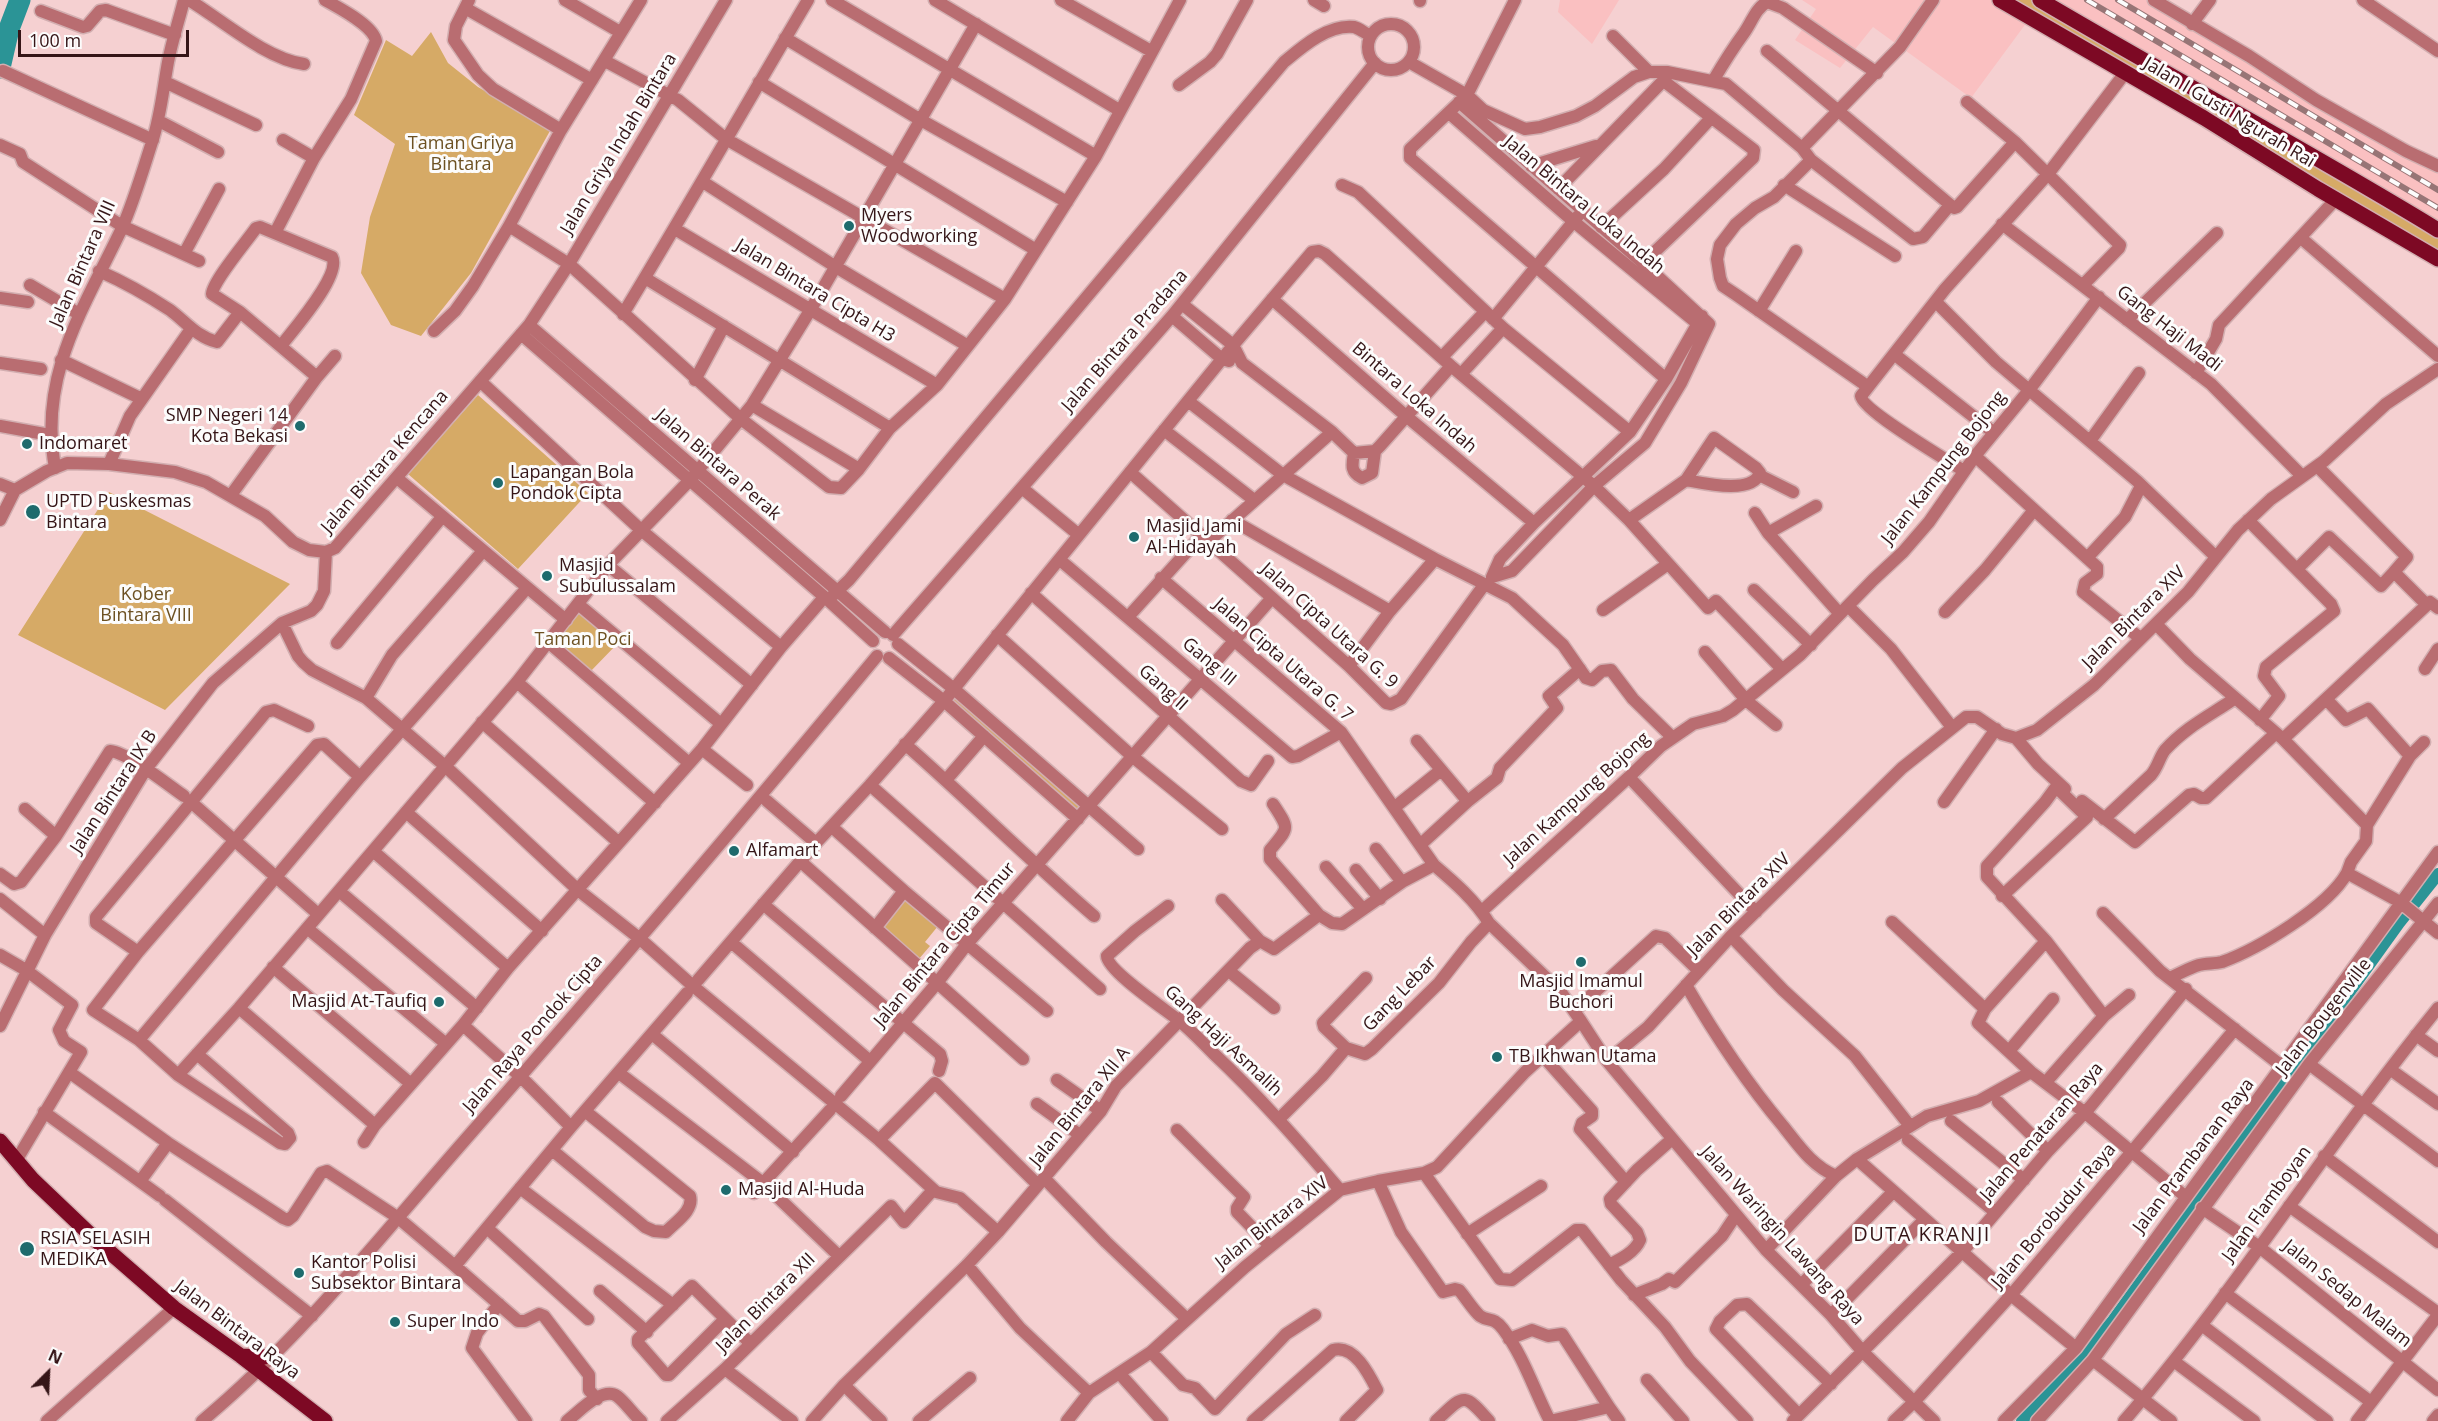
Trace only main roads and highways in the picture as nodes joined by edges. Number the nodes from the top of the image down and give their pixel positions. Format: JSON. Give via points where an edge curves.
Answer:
{"nodes":[{"id":1,"x":2000,"y":0,"type":"edge"},
{"id":2,"x":2040,"y":0,"type":"edge"},
{"id":3,"x":2362,"y":184,"type":"junction"},
{"id":4,"x":2336,"y":199,"type":"junction"},
{"id":5,"x":2438,"y":230,"type":"edge"},
{"id":6,"x":2438,"y":259,"type":"edge"},
{"id":7,"x":0,"y":1141,"type":"edge"},
{"id":8,"x":273,"y":1355,"type":"road end"},
{"id":9,"x":241,"y":1356,"type":"junction"},
{"id":10,"x":318,"y":1419,"type":"edge"}],
"edges":[{"from":1,"to":4,"type":"main road","name":"Jalan I Gusti Ngurah Rai"},
{"from":2,"to":3,"type":"main road","name":"Jalan I Gusti Ngurah Rai"},
{"from":3,"to":4,"type":"main road"},
{"from":3,"to":5,"type":"main road","name":"Jalan I Gusti Ngurah Rai"},
{"from":4,"to":6,"type":"main road","name":"Jalan I Gusti Ngurah Rai"},
{"from":7,"to":9,"type":"main road","name":"Jalan Bintara Raya","via":[[97,1241],[174,1308]]},
{"from":8,"to":9,"type":"main road"},
{"from":9,"to":10,"type":"main road","name":"Jalan Bintara Raya"}]}
